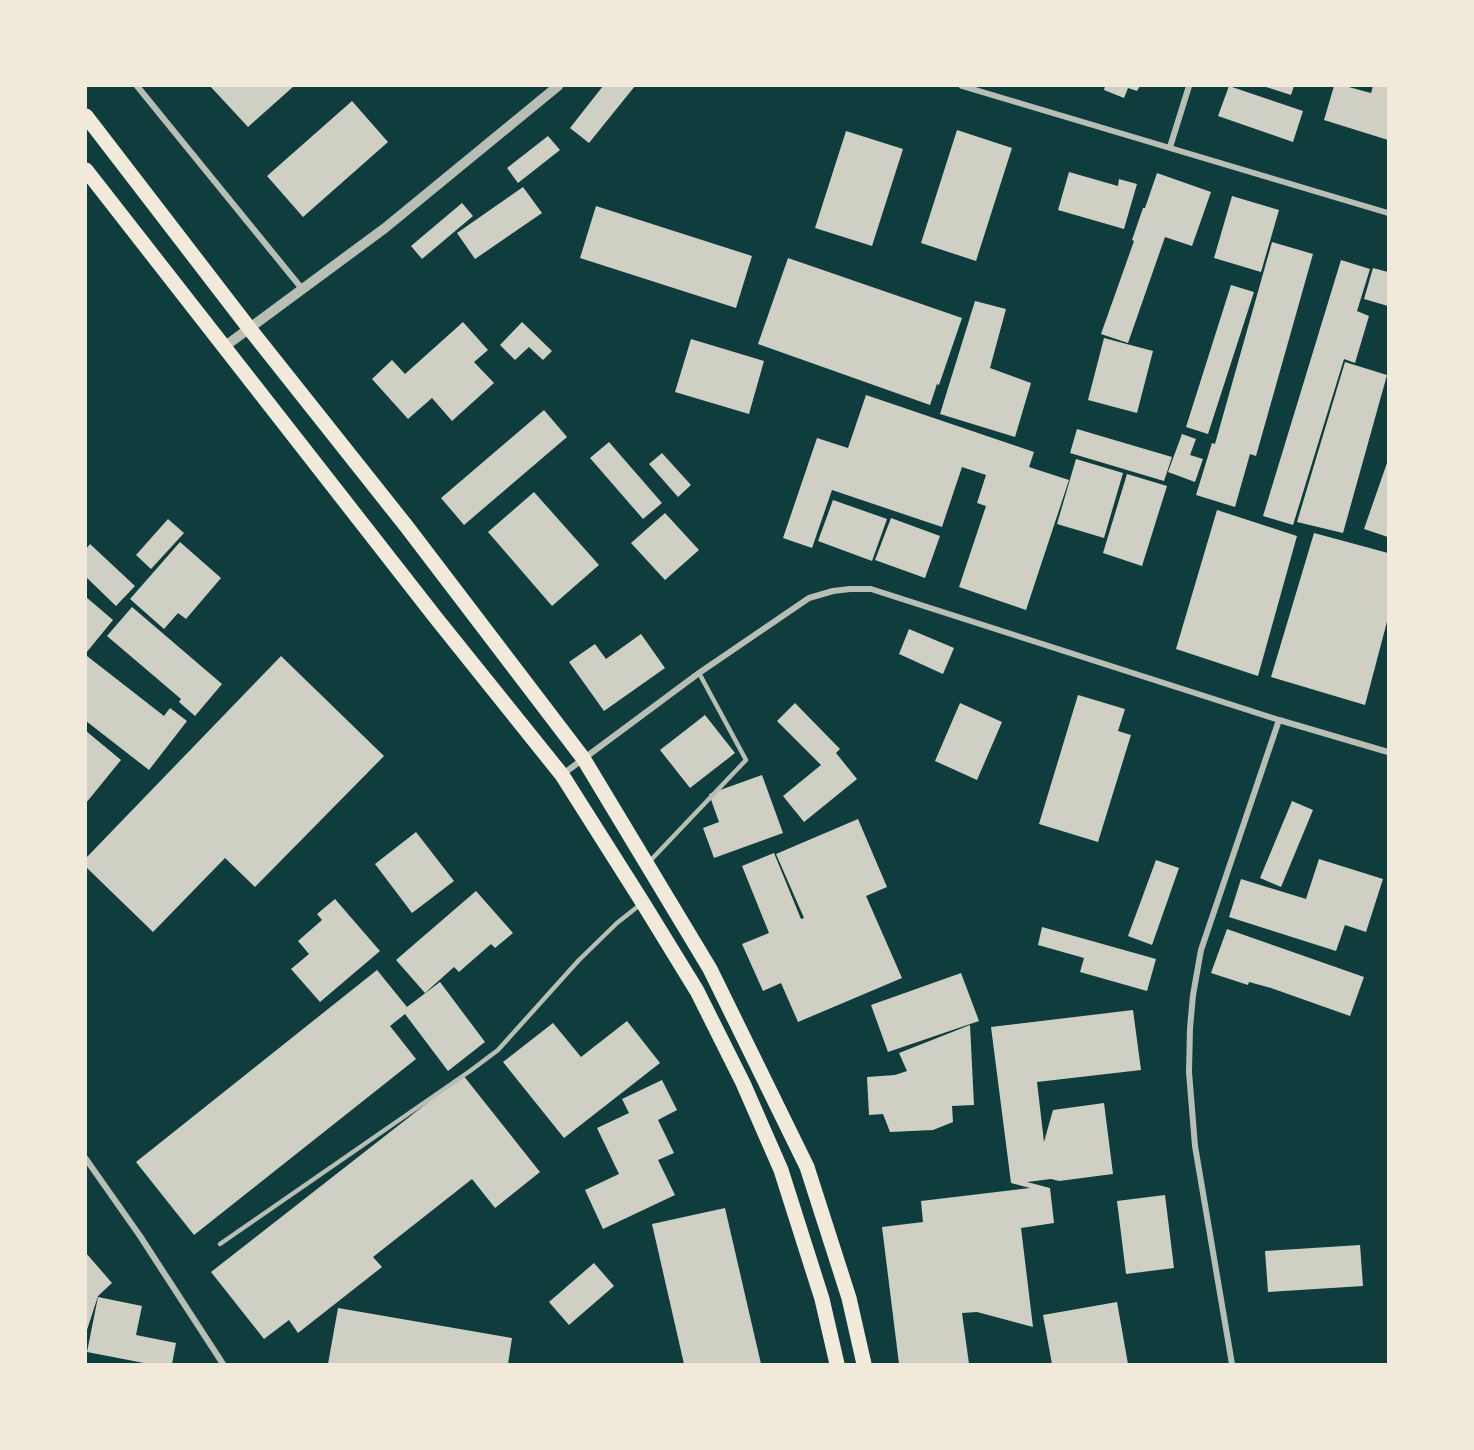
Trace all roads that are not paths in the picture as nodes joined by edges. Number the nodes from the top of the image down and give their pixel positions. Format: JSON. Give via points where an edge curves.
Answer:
{"nodes":[{"id":1,"x":137,"y":86,"type":"edge"},
{"id":2,"x":558,"y":86,"type":"edge"},
{"id":3,"x":962,"y":86,"type":"edge"},
{"id":4,"x":1189,"y":86,"type":"edge"},
{"id":5,"x":86,"y":116,"type":"edge"},
{"id":6,"x":1170,"y":147,"type":"junction"},
{"id":7,"x":86,"y":170,"type":"edge"},
{"id":8,"x":1389,"y":213,"type":"edge"},
{"id":9,"x":303,"y":290,"type":"junction"},
{"id":10,"x":249,"y":328,"type":"junction"},
{"id":11,"x":224,"y":347,"type":"junction"},
{"id":12,"x":699,"y":673,"type":"junction"},
{"id":13,"x":1279,"y":720,"type":"junction"},
{"id":14,"x":1389,"y":752,"type":"edge"},
{"id":15,"x":583,"y":758,"type":"junction"},
{"id":16,"x":562,"y":775,"type":"junction"},
{"id":17,"x":647,"y":865,"type":"junction"},
{"id":18,"x":643,"y":903,"type":"junction"},
{"id":19,"x":86,"y":1159,"type":"edge"},
{"id":20,"x":220,"y":1244,"type":"dead end"},
{"id":21,"x":222,"y":1365,"type":"edge"},
{"id":22,"x":837,"y":1365,"type":"edge"},
{"id":23,"x":864,"y":1365,"type":"edge"},
{"id":24,"x":1232,"y":1365,"type":"edge"}],
"edges":[{"from":1,"to":9,"type":"street"},
{"from":2,"to":9,"type":"street"},
{"from":3,"to":6,"type":"street"},
{"from":4,"to":6,"type":"street"},
{"from":5,"to":10,"type":"main road"},
{"from":6,"to":8,"type":"street"},
{"from":7,"to":11,"type":"main road"},
{"from":9,"to":10,"type":"street"},
{"from":10,"to":11,"type":"street"},
{"from":10,"to":15,"type":"main road"},
{"from":11,"to":16,"type":"main road"},
{"from":12,"to":13,"type":"street","via":[[809,598],[833,591],[871,589]]},
{"from":12,"to":15,"type":"street"},
{"from":12,"to":17,"type":"lane","via":[[746,760]]},
{"from":13,"to":14,"type":"street"},
{"from":13,"to":24,"type":"street","via":[[1201,950],[1190,1028],[1195,1146]]},
{"from":15,"to":16,"type":"street"},
{"from":15,"to":17,"type":"main road"},
{"from":16,"to":18,"type":"main road"},
{"from":17,"to":23,"type":"main road","via":[[710,969],[807,1167],[849,1298]]},
{"from":18,"to":20,"type":"lane","via":[[579,960],[498,1050]]},
{"from":18,"to":22,"type":"main road","via":[[697,991],[781,1170],[822,1299]]},
{"from":19,"to":21,"type":"street"}]}
